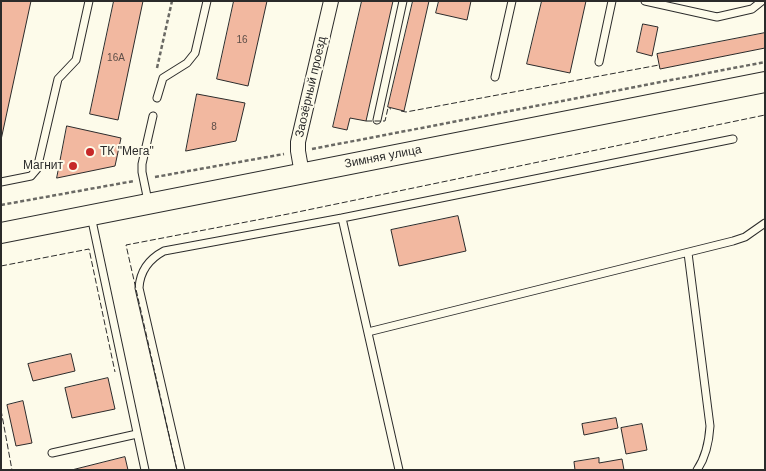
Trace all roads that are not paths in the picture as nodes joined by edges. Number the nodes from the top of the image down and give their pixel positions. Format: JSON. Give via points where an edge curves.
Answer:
{"nodes":[{"id":1,"x":89,"y":1,"type":"edge"},
{"id":2,"x":207,"y":1,"type":"edge"},
{"id":3,"x":331,"y":1,"type":"edge"},
{"id":4,"x":404,"y":1,"type":"edge"},
{"id":5,"x":512,"y":1,"type":"edge"},
{"id":6,"x":612,"y":1,"type":"edge"},
{"id":7,"x":645,"y":1,"type":"edge"},
{"id":8,"x":762,"y":1,"type":"edge"},
{"id":9,"x":599,"y":62,"type":"dead end"},
{"id":10,"x":495,"y":77,"type":"dead end"},
{"id":11,"x":765,"y":82,"type":"edge"},
{"id":12,"x":157,"y":98,"type":"dead end"},
{"id":13,"x":153,"y":116,"type":"dead end"},
{"id":14,"x":377,"y":120,"type":"dead end"},
{"id":15,"x":733,"y":138,"type":"dead end"},
{"id":16,"x":302,"y":174,"type":"junction"},
{"id":17,"x":1,"y":182,"type":"edge"},
{"id":18,"x":148,"y":205,"type":"junction"},
{"id":19,"x":91,"y":216,"type":"junction"},
{"id":20,"x":342,"y":218,"type":"junction"},
{"id":21,"x":765,"y":223,"type":"edge"},
{"id":22,"x":1,"y":234,"type":"edge"},
{"id":23,"x":688,"y":253,"type":"junction"},
{"id":24,"x":368,"y":332,"type":"junction"},
{"id":25,"x":137,"y":434,"type":"junction"},
{"id":26,"x":52,"y":453,"type":"dead end"},
{"id":27,"x":144,"y":470,"type":"edge"},
{"id":28,"x":181,"y":470,"type":"edge"},
{"id":29,"x":399,"y":470,"type":"edge"},
{"id":30,"x":696,"y":470,"type":"edge"}],
"edges":[{"from":1,"to":17,"type":"lane","via":[[76,60],[58,79],[37,169],[31,176]]},
{"from":2,"to":12,"type":"lane","via":[[195,53],[187,63],[163,78]]},
{"from":3,"to":16,"type":"street","name":"Заозёрный проезд","via":[[298,142]]},
{"from":4,"to":14,"type":"lane"},
{"from":5,"to":10,"type":"lane"},
{"from":6,"to":9,"type":"lane"},
{"from":7,"to":8,"type":"lane","via":[[717,17],[752,10]]},
{"from":11,"to":16,"type":"main road","name":"Зимняя улица"},
{"from":13,"to":18,"type":"lane","via":[[142,164]]},
{"from":15,"to":20,"type":"lane"},
{"from":16,"to":18,"type":"main road","name":"Зимняя улица"},
{"from":18,"to":19,"type":"main road","name":"Зимняя улица"},
{"from":19,"to":22,"type":"main road","name":"Зимняя улица"},
{"from":19,"to":25,"type":"lane"},
{"from":20,"to":24,"type":"lane"},
{"from":20,"to":28,"type":"lane","via":[[164,251],[143,271],[139,288]]},
{"from":21,"to":23,"type":"lane","via":[[733,242]]},
{"from":23,"to":24,"type":"lane"},
{"from":23,"to":30,"type":"lane","via":[[710,426],[710,441]]},
{"from":24,"to":29,"type":"lane"},
{"from":25,"to":26,"type":"lane"},
{"from":25,"to":27,"type":"lane"}]}
